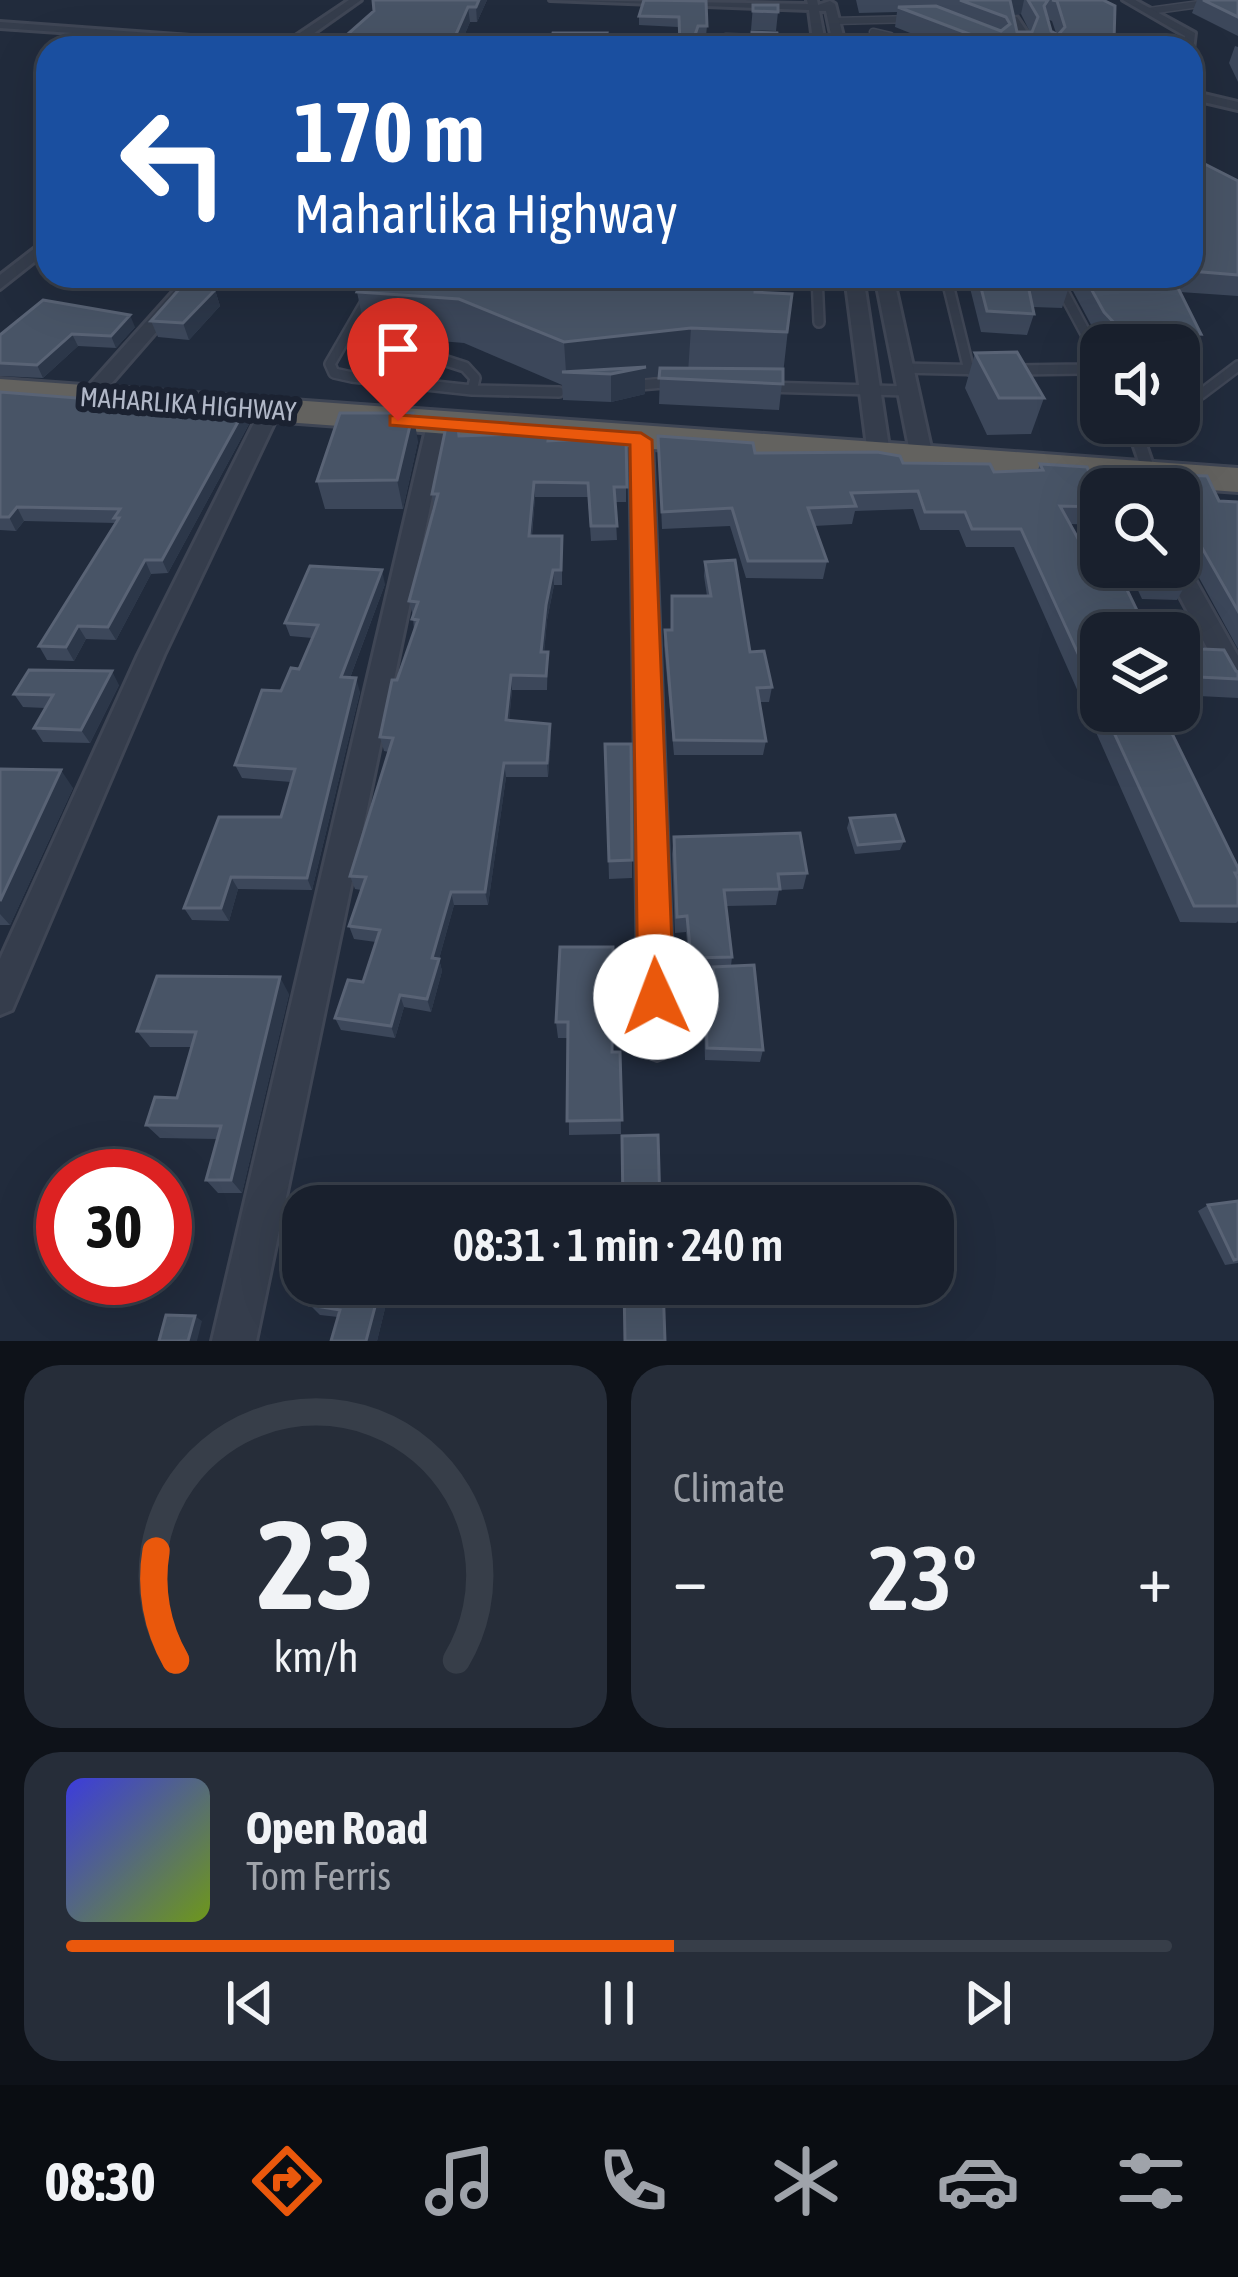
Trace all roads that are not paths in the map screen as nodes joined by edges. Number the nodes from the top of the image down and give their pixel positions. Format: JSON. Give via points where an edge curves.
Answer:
{"nodes":[{"id":1,"x":555,"y":0,"type":"edge"},
{"id":2,"x":1128,"y":0,"type":"edge"},
{"id":3,"x":1228,"y":0,"type":"edge"},
{"id":4,"x":354,"y":1,"type":"edge"},
{"id":5,"x":372,"y":2,"type":"edge"},
{"id":6,"x":812,"y":4,"type":"edge"},
{"id":7,"x":1149,"y":11,"type":"junction"},
{"id":8,"x":832,"y":14,"type":"edge"},
{"id":9,"x":925,"y":18,"type":"edge"},
{"id":10,"x":1013,"y":19,"type":"edge"},
{"id":11,"x":0,"y":25,"type":"edge"},
{"id":12,"x":144,"y":36,"type":"edge"},
{"id":13,"x":303,"y":36,"type":"edge"},
{"id":14,"x":818,"y":36,"type":"edge"},
{"id":15,"x":890,"y":36,"type":"edge"},
{"id":16,"x":1023,"y":36,"type":"edge"},
{"id":17,"x":1191,"y":36,"type":"edge"},
{"id":18,"x":1203,"y":98,"type":"edge"},
{"id":19,"x":1238,"y":106,"type":"edge"},
{"id":20,"x":36,"y":253,"type":"edge"},
{"id":21,"x":0,"y":284,"type":"edge"},
{"id":22,"x":185,"y":288,"type":"edge"},
{"id":23,"x":374,"y":288,"type":"edge"},
{"id":24,"x":818,"y":288,"type":"edge"},
{"id":25,"x":856,"y":288,"type":"edge"},
{"id":26,"x":886,"y":288,"type":"edge"},
{"id":27,"x":949,"y":288,"type":"edge"},
{"id":28,"x":1061,"y":288,"type":"edge"},
{"id":29,"x":819,"y":322,"type":"dead end"},
{"id":30,"x":1238,"y":366,"type":"edge"},
{"id":31,"x":902,"y":368,"type":"junction"},
{"id":32,"x":969,"y":370,"type":"junction"},
{"id":33,"x":352,"y":377,"type":"junction"},
{"id":34,"x":688,"y":382,"type":"edge"},
{"id":35,"x":749,"y":386,"type":"edge"},
{"id":36,"x":615,"y":387,"type":"edge"},
{"id":37,"x":0,"y":390,"type":"edge"},
{"id":38,"x":488,"y":391,"type":"junction"},
{"id":39,"x":559,"y":392,"type":"edge"},
{"id":40,"x":870,"y":394,"type":"junction"},
{"id":41,"x":1200,"y":394,"type":"edge"},
{"id":42,"x":89,"y":396,"type":"junction"},
{"id":43,"x":908,"y":396,"type":"junction"},
{"id":44,"x":270,"y":410,"type":"junction"},
{"id":45,"x":461,"y":414,"type":"junction"},
{"id":46,"x":641,"y":440,"type":"junction"},
{"id":47,"x":879,"y":454,"type":"junction"},
{"id":48,"x":922,"y":457,"type":"junction"},
{"id":49,"x":1080,"y":472,"type":"edge"},
{"id":50,"x":1200,"y":479,"type":"edge"},
{"id":51,"x":1238,"y":480,"type":"edge"},
{"id":52,"x":1188,"y":588,"type":"edge"},
{"id":53,"x":1238,"y":680,"type":"edge"},
{"id":54,"x":0,"y":998,"type":"edge"},
{"id":55,"x":657,"y":1042,"type":"dead end"},
{"id":56,"x":234,"y":1341,"type":"edge"}],
"edges":[{"from":1,"to":6,"type":"street"},
{"from":2,"to":7,"type":"street"},
{"from":3,"to":7,"type":"lane"},
{"from":4,"to":5,"type":"street"},
{"from":4,"to":13,"type":"street"},
{"from":6,"to":8,"type":"street"},
{"from":6,"to":14,"type":"street"},
{"from":7,"to":17,"type":"street"},
{"from":8,"to":9,"type":"lane"},
{"from":8,"to":15,"type":"lane"},
{"from":10,"to":16,"type":"street"},
{"from":11,"to":12,"type":"street"},
{"from":18,"to":19,"type":"street"},
{"from":20,"to":21,"type":"street"},
{"from":22,"to":42,"type":"street"},
{"from":23,"to":33,"type":"lane","via":[[330,364]]},
{"from":24,"to":29,"type":"lane"},
{"from":25,"to":40,"type":"street"},
{"from":26,"to":31,"type":"street"},
{"from":27,"to":32,"type":"lane"},
{"from":28,"to":32,"type":"lane","via":[[1100,360],[1082,369]]},
{"from":30,"to":41,"type":"lane"},
{"from":31,"to":32,"type":"lane"},
{"from":31,"to":43,"type":"street"},
{"from":33,"to":45,"type":"lane"},
{"from":33,"to":45,"type":"lane","via":[[383,358],[470,369]]},
{"from":34,"to":36,"type":"lane"},
{"from":35,"to":40,"type":"lane"},
{"from":37,"to":42,"type":"highway","name":"MAHARLIKA HIGHWAY"},
{"from":38,"to":39,"type":"lane"},
{"from":38,"to":45,"type":"lane"},
{"from":38,"to":45,"type":"lane"},
{"from":40,"to":43,"type":"lane"},
{"from":40,"to":47,"type":"street"},
{"from":42,"to":44,"type":"highway","name":"MAHARLIKA HIGHWAY"},
{"from":43,"to":48,"type":"street"},
{"from":44,"to":45,"type":"highway","name":"MAHARLIKA HIGHWAY"},
{"from":44,"to":54,"type":"street","via":[[160,634]]},
{"from":45,"to":46,"type":"highway","name":"MAHARLIKA HIGHWAY"},
{"from":45,"to":56,"type":"street"},
{"from":46,"to":47,"type":"highway","name":"MAHARLIKA HIGHWAY"},
{"from":46,"to":55,"type":"street"},
{"from":47,"to":48,"type":"highway","name":"MAHARLIKA HIGHWAY"},
{"from":48,"to":49,"type":"highway","name":"MAHARLIKA HIGHWAY"},
{"from":50,"to":51,"type":"highway","name":"MAHARLIKA HIGHWAY"},
{"from":52,"to":53,"type":"street"}]}
